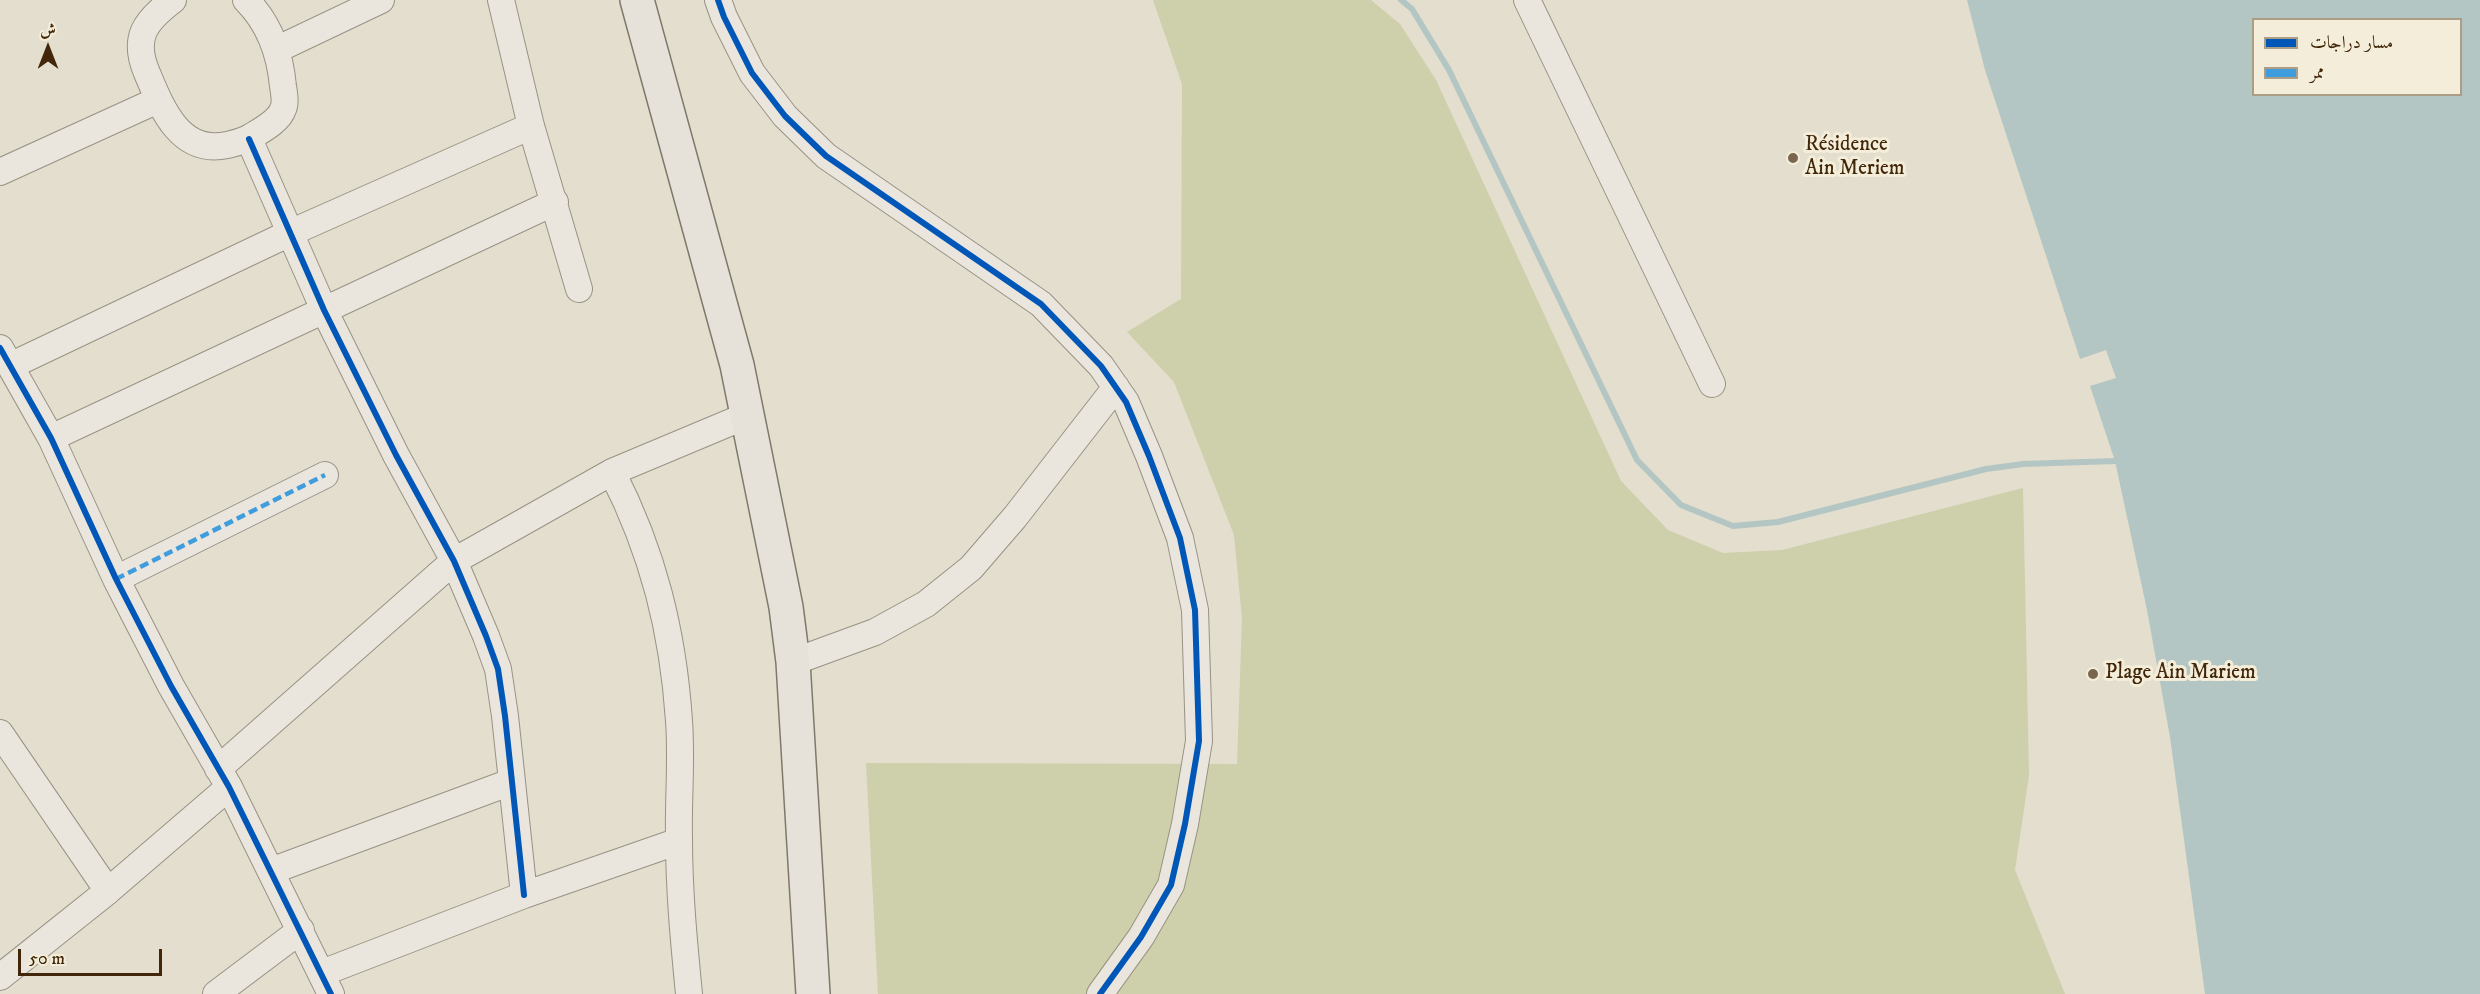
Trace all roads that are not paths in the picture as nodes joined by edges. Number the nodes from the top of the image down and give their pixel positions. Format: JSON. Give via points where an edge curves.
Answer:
{"nodes":[{"id":1,"x":173,"y":0,"type":"edge"},
{"id":2,"x":246,"y":0,"type":"edge"},
{"id":3,"x":381,"y":0,"type":"edge"},
{"id":4,"x":501,"y":0,"type":"edge"},
{"id":5,"x":637,"y":0,"type":"edge"},
{"id":6,"x":718,"y":0,"type":"edge"},
{"id":7,"x":1527,"y":0,"type":"edge"},
{"id":8,"x":278,"y":49,"type":"junction"},
{"id":9,"x":158,"y":100,"type":"junction"},
{"id":10,"x":531,"y":126,"type":"junction"},
{"id":11,"x":249,"y":139,"type":"junction"},
{"id":12,"x":0,"y":172,"type":"edge"},
{"id":13,"x":555,"y":202,"type":"junction"},
{"id":14,"x":290,"y":233,"type":"junction"},
{"id":15,"x":579,"y":289,"type":"dead end"},
{"id":16,"x":324,"y":310,"type":"junction"},
{"id":17,"x":7,"y":371,"type":"edge"},
{"id":18,"x":1712,"y":384,"type":"dead end"},
{"id":19,"x":1116,"y":387,"type":"junction"},
{"id":20,"x":747,"y":415,"type":"junction"},
{"id":21,"x":51,"y":438,"type":"junction"},
{"id":22,"x":612,"y":472,"type":"junction"},
{"id":23,"x":325,"y":475,"type":"dead end"},
{"id":24,"x":454,"y":561,"type":"junction"},
{"id":25,"x":116,"y":579,"type":"junction"},
{"id":26,"x":794,"y":662,"type":"junction"},
{"id":27,"x":0,"y":733,"type":"edge"},
{"id":28,"x":223,"y":778,"type":"junction"},
{"id":29,"x":511,"y":782,"type":"junction"},
{"id":30,"x":679,"y":841,"type":"junction"},
{"id":31,"x":271,"y":871,"type":"junction"},
{"id":32,"x":108,"y":891,"type":"junction"},
{"id":33,"x":524,"y":895,"type":"junction"},
{"id":34,"x":301,"y":930,"type":"junction"},
{"id":35,"x":0,"y":976,"type":"edge"},
{"id":36,"x":327,"y":984,"type":"edge"},
{"id":37,"x":0,"y":990,"type":"edge"},
{"id":38,"x":682,"y":991,"type":"edge"},
{"id":39,"x":4,"y":994,"type":"edge"},
{"id":40,"x":216,"y":994,"type":"edge"},
{"id":41,"x":813,"y":994,"type":"edge"},
{"id":42,"x":1100,"y":994,"type":"edge"}],
"edges":[{"from":1,"to":9,"type":"street","via":[[153,15],[141,36],[144,65]]},
{"from":2,"to":8,"type":"street"},
{"from":3,"to":8,"type":"street"},
{"from":4,"to":10,"type":"street"},
{"from":5,"to":20,"type":"main road","via":[[737,365]]},
{"from":6,"to":19,"type":"street","via":[[752,73],[785,116],[826,156],[1041,304]]},
{"from":7,"to":18,"type":"street"},
{"from":8,"to":11,"type":"street","via":[[283,110]]},
{"from":9,"to":11,"type":"street","via":[[181,135],[198,145],[215,147]]},
{"from":9,"to":12,"type":"street"},
{"from":10,"to":13,"type":"street"},
{"from":10,"to":14,"type":"street"},
{"from":11,"to":14,"type":"street"},
{"from":13,"to":15,"type":"street"},
{"from":13,"to":16,"type":"street"},
{"from":14,"to":16,"type":"street"},
{"from":14,"to":17,"type":"street"},
{"from":16,"to":21,"type":"street"},
{"from":16,"to":24,"type":"street"},
{"from":17,"to":21,"type":"street"},
{"from":19,"to":26,"type":"street","via":[[971,568],[926,604],[875,632]]},
{"from":19,"to":42,"type":"street","via":[[1126,402],[1180,538],[1195,610],[1199,741],[1171,885],[1141,937]]},
{"from":20,"to":22,"type":"street"},
{"from":20,"to":26,"type":"main road"},
{"from":21,"to":25,"type":"street"},
{"from":22,"to":24,"type":"street"},
{"from":22,"to":30,"type":"street","via":[[636,519],[665,621],[679,722]]},
{"from":23,"to":25,"type":"street"},
{"from":24,"to":28,"type":"street"},
{"from":24,"to":29,"type":"street","via":[[498,669]]},
{"from":25,"to":28,"type":"street"},
{"from":26,"to":41,"type":"main road"},
{"from":27,"to":32,"type":"street"},
{"from":28,"to":31,"type":"street"},
{"from":28,"to":32,"type":"street"},
{"from":29,"to":31,"type":"street"},
{"from":29,"to":33,"type":"street"},
{"from":30,"to":33,"type":"street"},
{"from":30,"to":38,"type":"street"},
{"from":31,"to":34,"type":"street"},
{"from":32,"to":35,"type":"street"},
{"from":33,"to":36,"type":"street"},
{"from":34,"to":36,"type":"street"},
{"from":34,"to":40,"type":"street"},
{"from":37,"to":39,"type":"street"}]}
